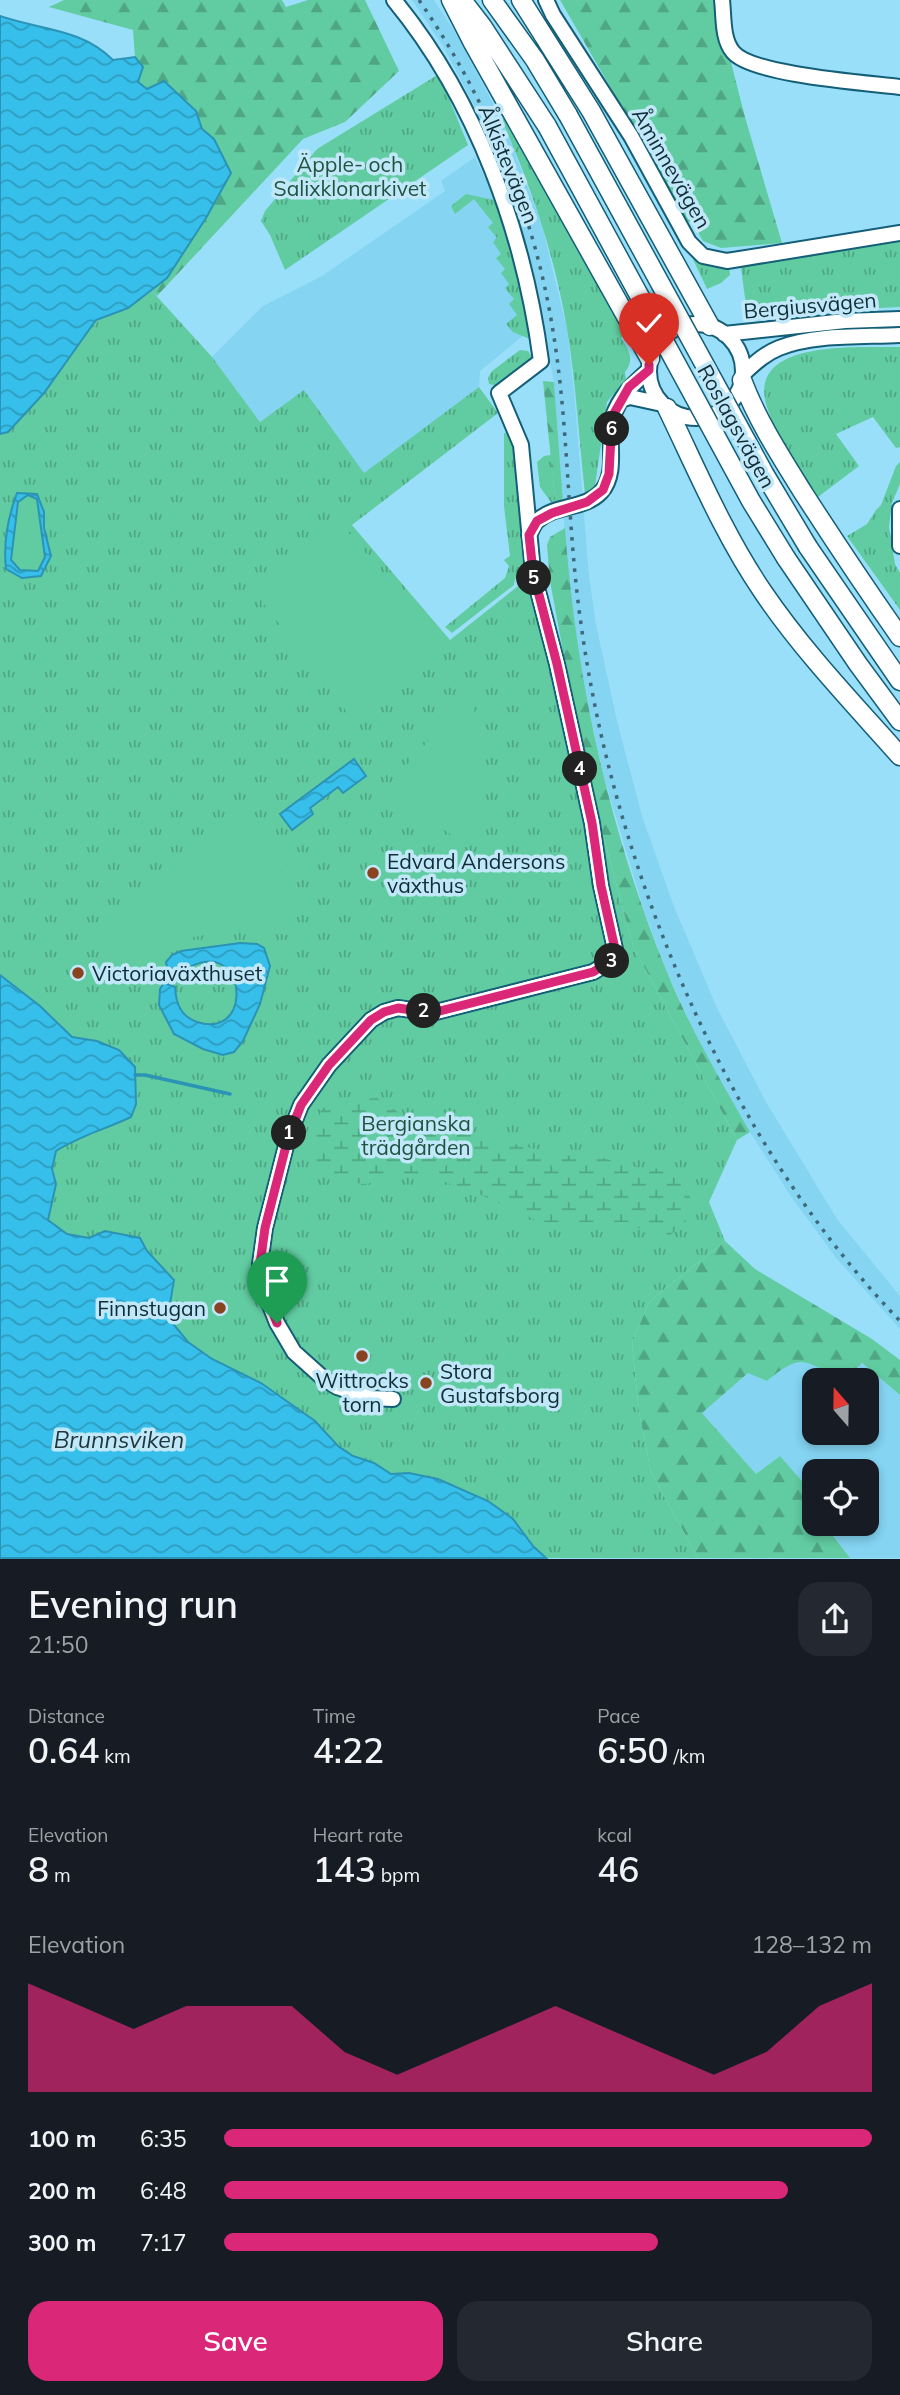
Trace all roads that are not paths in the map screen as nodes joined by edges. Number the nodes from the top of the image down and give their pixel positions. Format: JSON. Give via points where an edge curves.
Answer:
{"nodes":[{"id":1,"x":394,"y":0,"type":"edge"},
{"id":2,"x":451,"y":0,"type":"edge"},
{"id":3,"x":462,"y":0,"type":"edge"},
{"id":4,"x":492,"y":0,"type":"edge"},
{"id":5,"x":521,"y":0,"type":"edge"},
{"id":6,"x":545,"y":0,"type":"edge"},
{"id":7,"x":722,"y":0,"type":"edge"},
{"id":8,"x":900,"y":87,"type":"edge"},
{"id":9,"x":900,"y":233,"type":"edge"},
{"id":10,"x":900,"y":319,"type":"edge"},
{"id":11,"x":717,"y":330,"type":"junction"},
{"id":12,"x":900,"y":335,"type":"edge"},
{"id":13,"x":649,"y":365,"type":"junction"},
{"id":14,"x":742,"y":377,"type":"junction"},
{"id":15,"x":623,"y":399,"type":"junction"},
{"id":16,"x":664,"y":406,"type":"junction"},
{"id":17,"x":526,"y":501,"type":"junction"},
{"id":18,"x":900,"y":509,"type":"edge"},
{"id":19,"x":552,"y":513,"type":"junction"},
{"id":20,"x":529,"y":535,"type":"junction"},
{"id":21,"x":900,"y":546,"type":"edge"},
{"id":22,"x":900,"y":637,"type":"edge"},
{"id":23,"x":900,"y":681,"type":"edge"},
{"id":24,"x":900,"y":721,"type":"edge"},
{"id":25,"x":900,"y":755,"type":"edge"},
{"id":26,"x":393,"y":1399,"type":"dead end"}],
"edges":[{"from":1,"to":17,"type":"street","name":"Ålkistevägen","via":[[452,82],[510,215],[541,361],[499,393],[521,445]]},
{"from":2,"to":13,"type":"main road"},
{"from":3,"to":24,"type":"main road","name":"Roslagsvägen","bridge":true,"via":[[547,126],[786,558]]},
{"from":4,"to":23,"type":"main road","name":"Roslagsvägen","bridge":true,"via":[[568,115],[808,547]]},
{"from":5,"to":11,"type":"main road","via":[[591,110]]},
{"from":6,"to":9,"type":"street","name":"Åminnevägen","via":[[631,136],[690,242],[703,256],[727,261]]},
{"from":7,"to":8,"type":"street","via":[[726,41],[740,59],[834,80]]},
{"from":10,"to":11,"type":"street","name":"Bergiusvägen"},
{"from":11,"to":13,"type":"street","via":[[685,325],[669,332],[657,344]]},
{"from":11,"to":14,"type":"street","via":[[738,352]]},
{"from":12,"to":14,"type":"street","name":"Bergiusvägen","via":[[801,341],[759,359]]},
{"from":13,"to":15,"type":"street"},
{"from":13,"to":16,"type":"street","via":[[652,388]]},
{"from":14,"to":16,"type":"street","via":[[732,401],[712,415],[689,417]]},
{"from":14,"to":22,"type":"main road","via":[[784,462]]},
{"from":15,"to":16,"type":"street"},
{"from":15,"to":19,"type":"street","via":[[612,417],[609,474],[603,490],[587,502]]},
{"from":16,"to":25,"type":"main road","via":[[761,590],[783,622]]},
{"from":17,"to":19,"type":"street","via":[[535,511]]},
{"from":17,"to":20,"type":"street"},
{"from":18,"to":21,"type":"street"},
{"from":19,"to":20,"type":"street","via":[[537,521]]},
{"from":20,"to":26,"type":"street","via":[[533,572],[592,823],[615,949],[613,960],[593,972],[432,1013],[398,1008],[371,1020],[329,1065],[301,1105],[265,1228],[260,1264],[268,1300],[294,1352],[337,1387],[371,1398]]}]}
